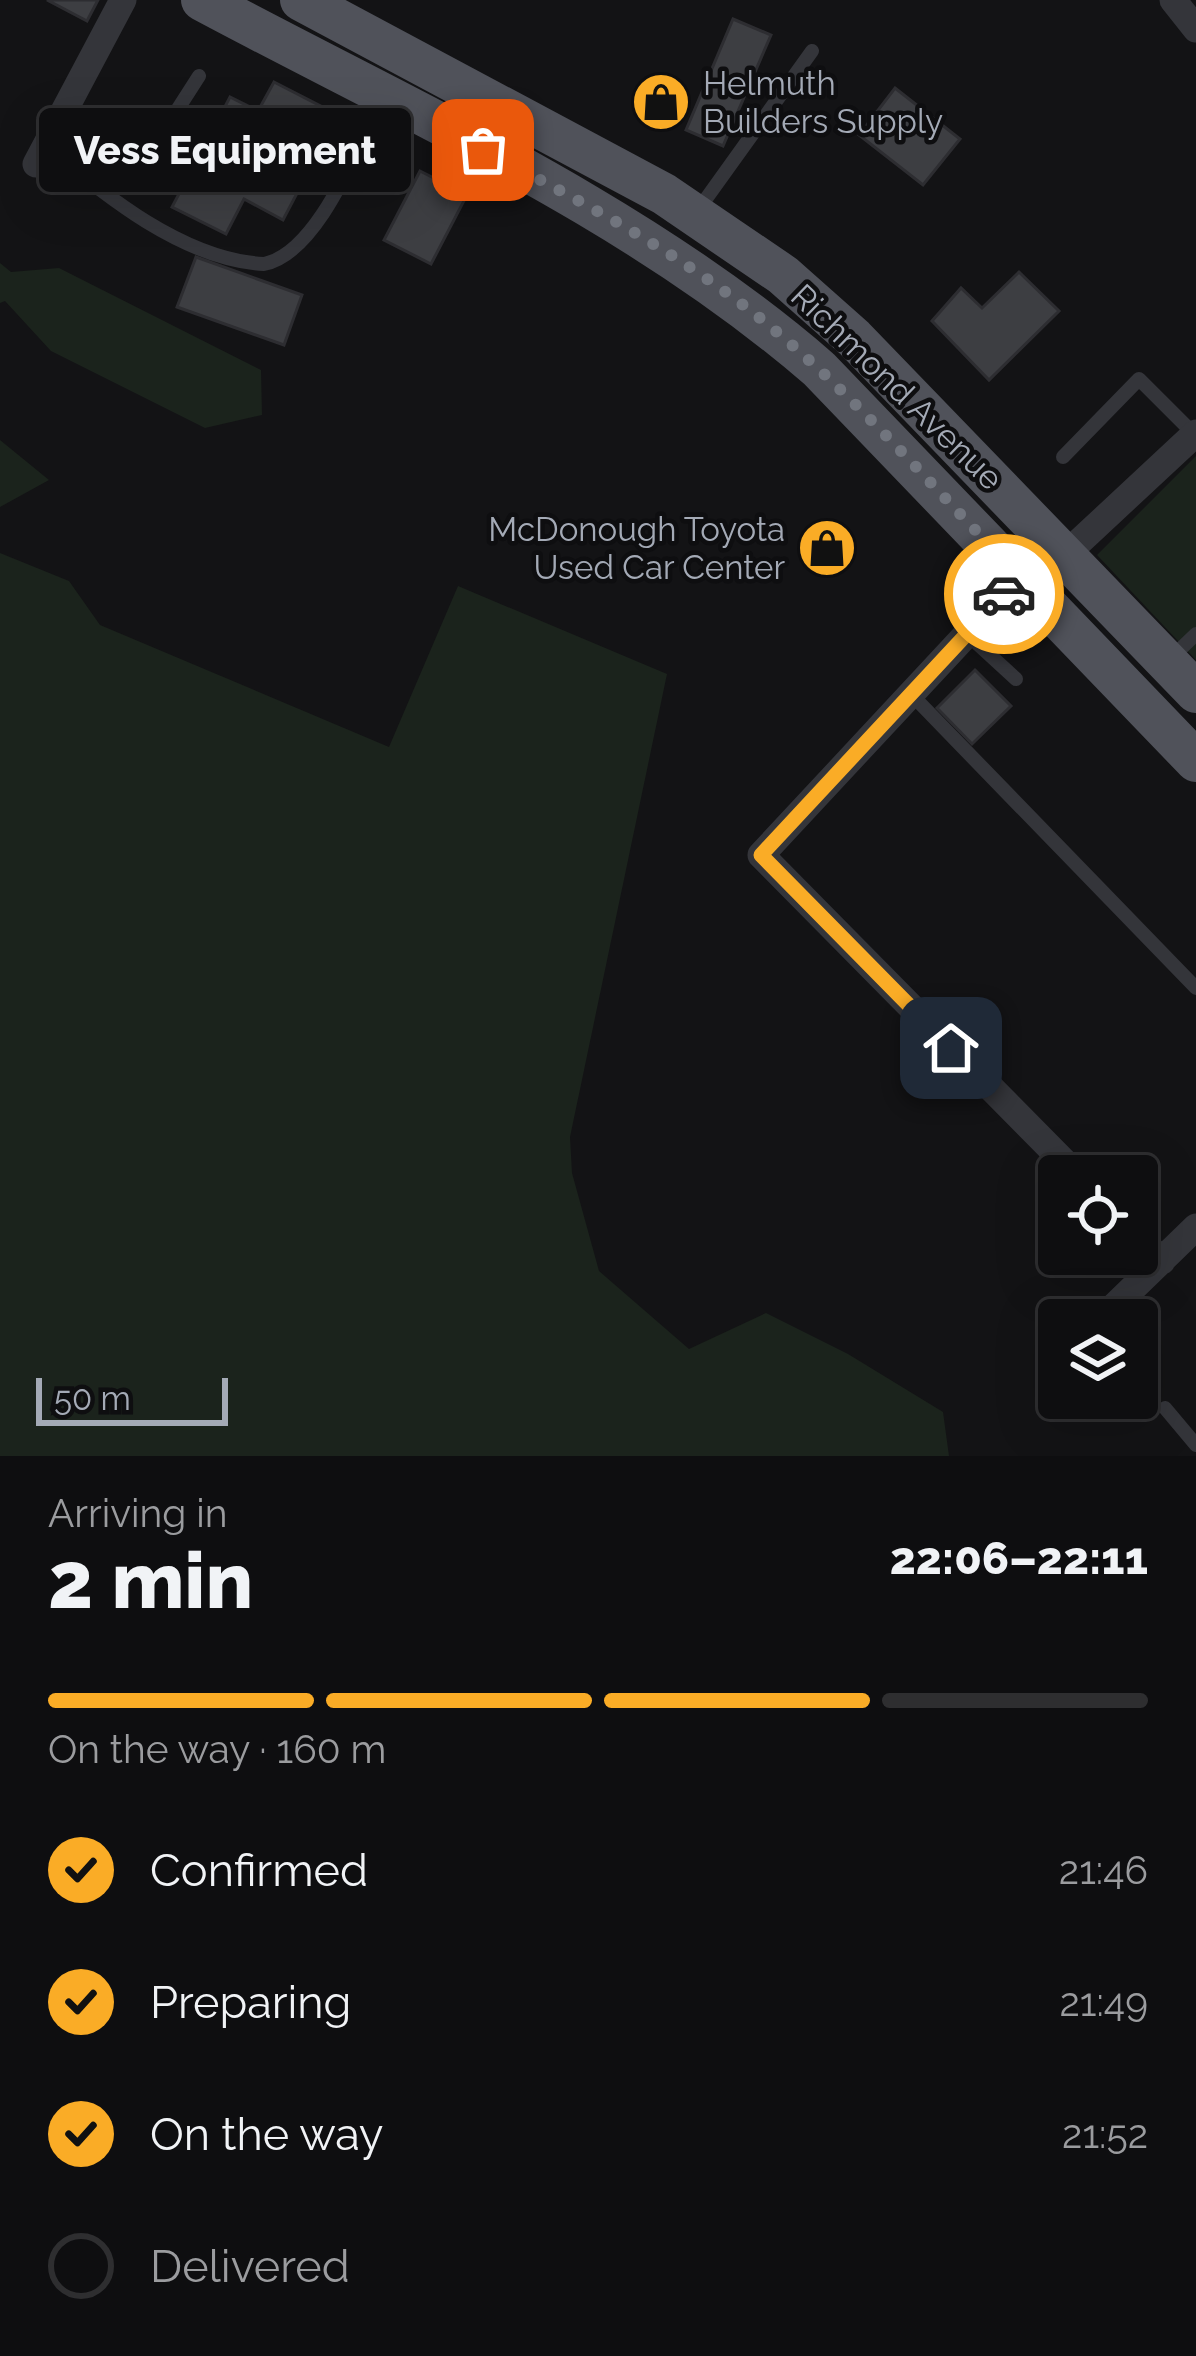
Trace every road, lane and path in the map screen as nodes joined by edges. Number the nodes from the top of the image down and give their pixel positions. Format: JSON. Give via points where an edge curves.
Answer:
{"nodes":[{"id":1,"x":123,"y":0,"type":"edge"},
{"id":2,"x":202,"y":0,"type":"edge"},
{"id":3,"x":301,"y":0,"type":"edge"},
{"id":4,"x":1173,"y":0,"type":"edge"},
{"id":5,"x":1196,"y":29,"type":"edge"},
{"id":6,"x":812,"y":51,"type":"dead end"},
{"id":7,"x":199,"y":76,"type":"dead end"},
{"id":8,"x":383,"y":98,"type":"junction"},
{"id":9,"x":41,"y":155,"type":"joint"},
{"id":10,"x":93,"y":185,"type":"junction"},
{"id":11,"x":695,"y":214,"type":"junction"},
{"id":12,"x":1195,"y":434,"type":"edge"},
{"id":13,"x":1063,"y":457,"type":"dead end"},
{"id":14,"x":1065,"y":555,"type":"junction"},
{"id":15,"x":1020,"y":577,"type":"junction"},
{"id":16,"x":967,"y":634,"type":"junction"},
{"id":17,"x":1186,"y":663,"type":"edge"},
{"id":18,"x":1016,"y":679,"type":"dead end"},
{"id":19,"x":910,"y":694,"type":"junction"},
{"id":20,"x":1196,"y":761,"type":"edge"},
{"id":21,"x":1196,"y":988,"type":"edge"},
{"id":22,"x":1057,"y":1155,"type":"edge"},
{"id":23,"x":1196,"y":1227,"type":"edge"},
{"id":24,"x":1158,"y":1257,"type":"edge"},
{"id":25,"x":1162,"y":1261,"type":"junction"},
{"id":26,"x":1122,"y":1299,"type":"edge"},
{"id":27,"x":1165,"y":1408,"type":"dead end"},
{"id":28,"x":1196,"y":1445,"type":"edge"}],
"edges":[{"from":1,"to":9,"type":"street"},
{"from":2,"to":8,"type":"main road","name":"Richmond Avenue"},
{"from":3,"to":11,"type":"main road","name":"Richmond Avenue"},
{"from":4,"to":5,"type":"street"},
{"from":6,"to":11,"type":"lane"},
{"from":7,"to":10,"type":"lane","via":[[158,140],[116,161]]},
{"from":8,"to":10,"type":"lane","via":[[313,229],[277,261],[254,263],[196,245]]},
{"from":8,"to":15,"type":"main road","name":"Richmond Avenue","via":[[627,228],[766,323]]},
{"from":9,"to":10,"type":"lane"},
{"from":11,"to":14,"type":"main road","name":"Richmond Avenue","via":[[784,275],[854,338]]},
{"from":12,"to":13,"type":"lane","via":[[1139,379]]},
{"from":12,"to":14,"type":"street"},
{"from":14,"to":15,"type":"street"},
{"from":14,"to":17,"type":"main road","name":"Richmond Avenue"},
{"from":15,"to":16,"type":"street"},
{"from":15,"to":20,"type":"main road","name":"Richmond Avenue"},
{"from":16,"to":18,"type":"lane"},
{"from":16,"to":19,"type":"street"},
{"from":19,"to":21,"type":"lane"},
{"from":19,"to":22,"type":"street","via":[[761,855]]},
{"from":23,"to":25,"type":"street"},
{"from":24,"to":25,"type":"street"},
{"from":25,"to":26,"type":"street"},
{"from":27,"to":28,"type":"lane"}]}
